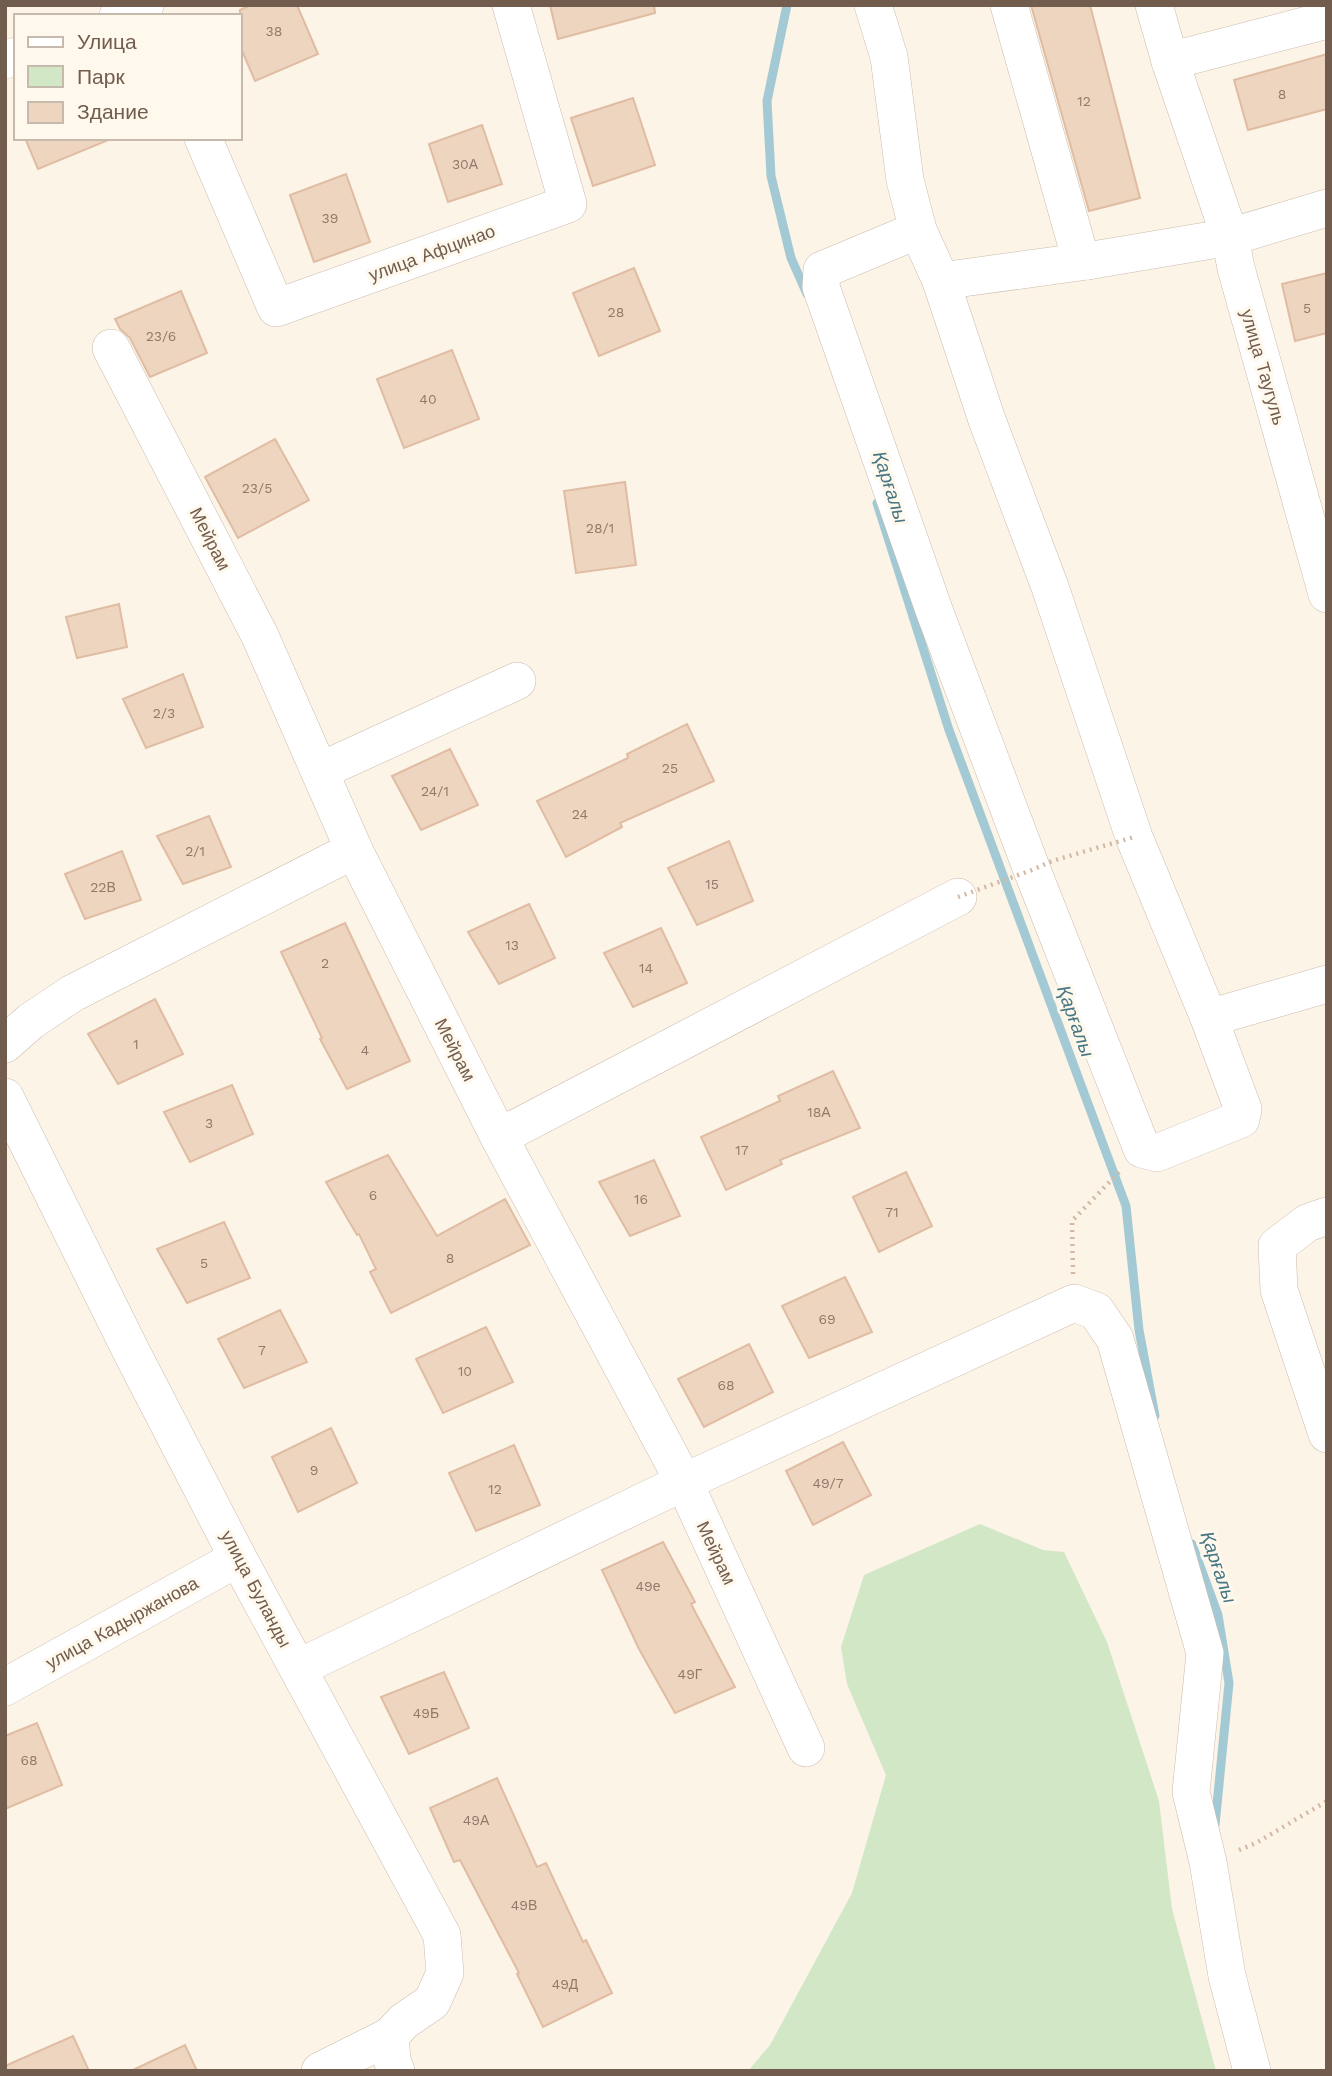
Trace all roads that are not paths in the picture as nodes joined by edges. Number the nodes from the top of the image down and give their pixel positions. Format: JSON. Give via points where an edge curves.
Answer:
{"nodes":[{"id":1,"x":145,"y":5,"type":"edge"},
{"id":2,"x":511,"y":5,"type":"edge"},
{"id":3,"x":873,"y":5,"type":"edge"},
{"id":4,"x":1010,"y":5,"type":"edge"},
{"id":5,"x":1154,"y":5,"type":"edge"},
{"id":6,"x":123,"y":14,"type":"edge"},
{"id":7,"x":1327,"y":20,"type":"edge"},
{"id":8,"x":1170,"y":61,"type":"junction"},
{"id":9,"x":204,"y":140,"type":"edge"},
{"id":10,"x":1327,"y":208,"type":"edge"},
{"id":11,"x":918,"y":230,"type":"junction"},
{"id":12,"x":1230,"y":237,"type":"junction"},
{"id":13,"x":1087,"y":261,"type":"junction"},
{"id":14,"x":941,"y":281,"type":"junction"},
{"id":15,"x":111,"y":348,"type":"dead end"},
{"id":16,"x":1327,"y":594,"type":"edge"},
{"id":17,"x":517,"y":681,"type":"dead end"},
{"id":18,"x":320,"y":771,"type":"junction"},
{"id":19,"x":354,"y":850,"type":"junction"},
{"id":20,"x":958,"y":897,"type":"road end"},
{"id":21,"x":1327,"y":984,"type":"edge"},
{"id":22,"x":1209,"y":1018,"type":"junction"},
{"id":23,"x":5,"y":1044,"type":"edge"},
{"id":24,"x":5,"y":1097,"type":"edge"},
{"id":25,"x":499,"y":1137,"type":"junction"},
{"id":26,"x":1327,"y":1216,"type":"edge"},
{"id":27,"x":1327,"y":1434,"type":"edge"},
{"id":28,"x":684,"y":1482,"type":"junction"},
{"id":29,"x":238,"y":1558,"type":"junction"},
{"id":30,"x":298,"y":1668,"type":"junction"},
{"id":31,"x":5,"y":1687,"type":"edge"},
{"id":32,"x":806,"y":1748,"type":"dead end"},
{"id":33,"x":390,"y":2036,"type":"junction"},
{"id":34,"x":320,"y":2071,"type":"edge"},
{"id":35,"x":396,"y":2071,"type":"edge"},
{"id":36,"x":1252,"y":2071,"type":"edge"}],
"edges":[{"from":1,"to":6,"type":"street"},
{"from":2,"to":9,"type":"street","name":"улица Афцинао","via":[[568,204],[276,309]]},
{"from":3,"to":11,"type":"street","via":[[888,57],[905,180]]},
{"from":4,"to":13,"type":"street","via":[[1080,257]]},
{"from":5,"to":8,"type":"street","name":"улица Таугуль"},
{"from":7,"to":8,"type":"street"},
{"from":8,"to":12,"type":"street","name":"улица Таугуль"},
{"from":10,"to":12,"type":"street"},
{"from":11,"to":14,"type":"street"},
{"from":11,"to":22,"type":"street","via":[[822,270],[821,287],[934,610],[1142,1149],[1157,1153],[1241,1119],[1243,1108]]},
{"from":12,"to":13,"type":"street"},
{"from":12,"to":16,"type":"street","name":"улица Таугуль"},
{"from":13,"to":14,"type":"street"},
{"from":14,"to":22,"type":"street","via":[[1134,837]]},
{"from":15,"to":18,"type":"street","name":"Мейрам","via":[[260,636]]},
{"from":17,"to":18,"type":"street"},
{"from":18,"to":19,"type":"street","name":"Мейрам"},
{"from":19,"to":23,"type":"street","via":[[73,993]]},
{"from":19,"to":25,"type":"street","name":"Мейрам"},
{"from":20,"to":25,"type":"street"},
{"from":21,"to":22,"type":"street"},
{"from":24,"to":29,"type":"street","name":"улица Буланды"},
{"from":25,"to":28,"type":"street","name":"Мейрам"},
{"from":26,"to":27,"type":"street","via":[[1307,1223],[1277,1246],[1279,1290]]},
{"from":28,"to":30,"type":"street"},
{"from":28,"to":32,"type":"street","name":"Мейрам"},
{"from":28,"to":36,"type":"street","via":[[1074,1303],[1096,1311],[1115,1339],[1205,1653],[1191,1792],[1227,1976]]},
{"from":29,"to":30,"type":"street","name":"улица Буланды"},
{"from":29,"to":31,"type":"street","name":"улица Кадыржанова"},
{"from":30,"to":33,"type":"street","name":"улица Буланды","via":[[442,1935],[445,1973],[432,2002]]},
{"from":33,"to":34,"type":"street","name":"улица Буланды"},
{"from":33,"to":35,"type":"street"}]}
